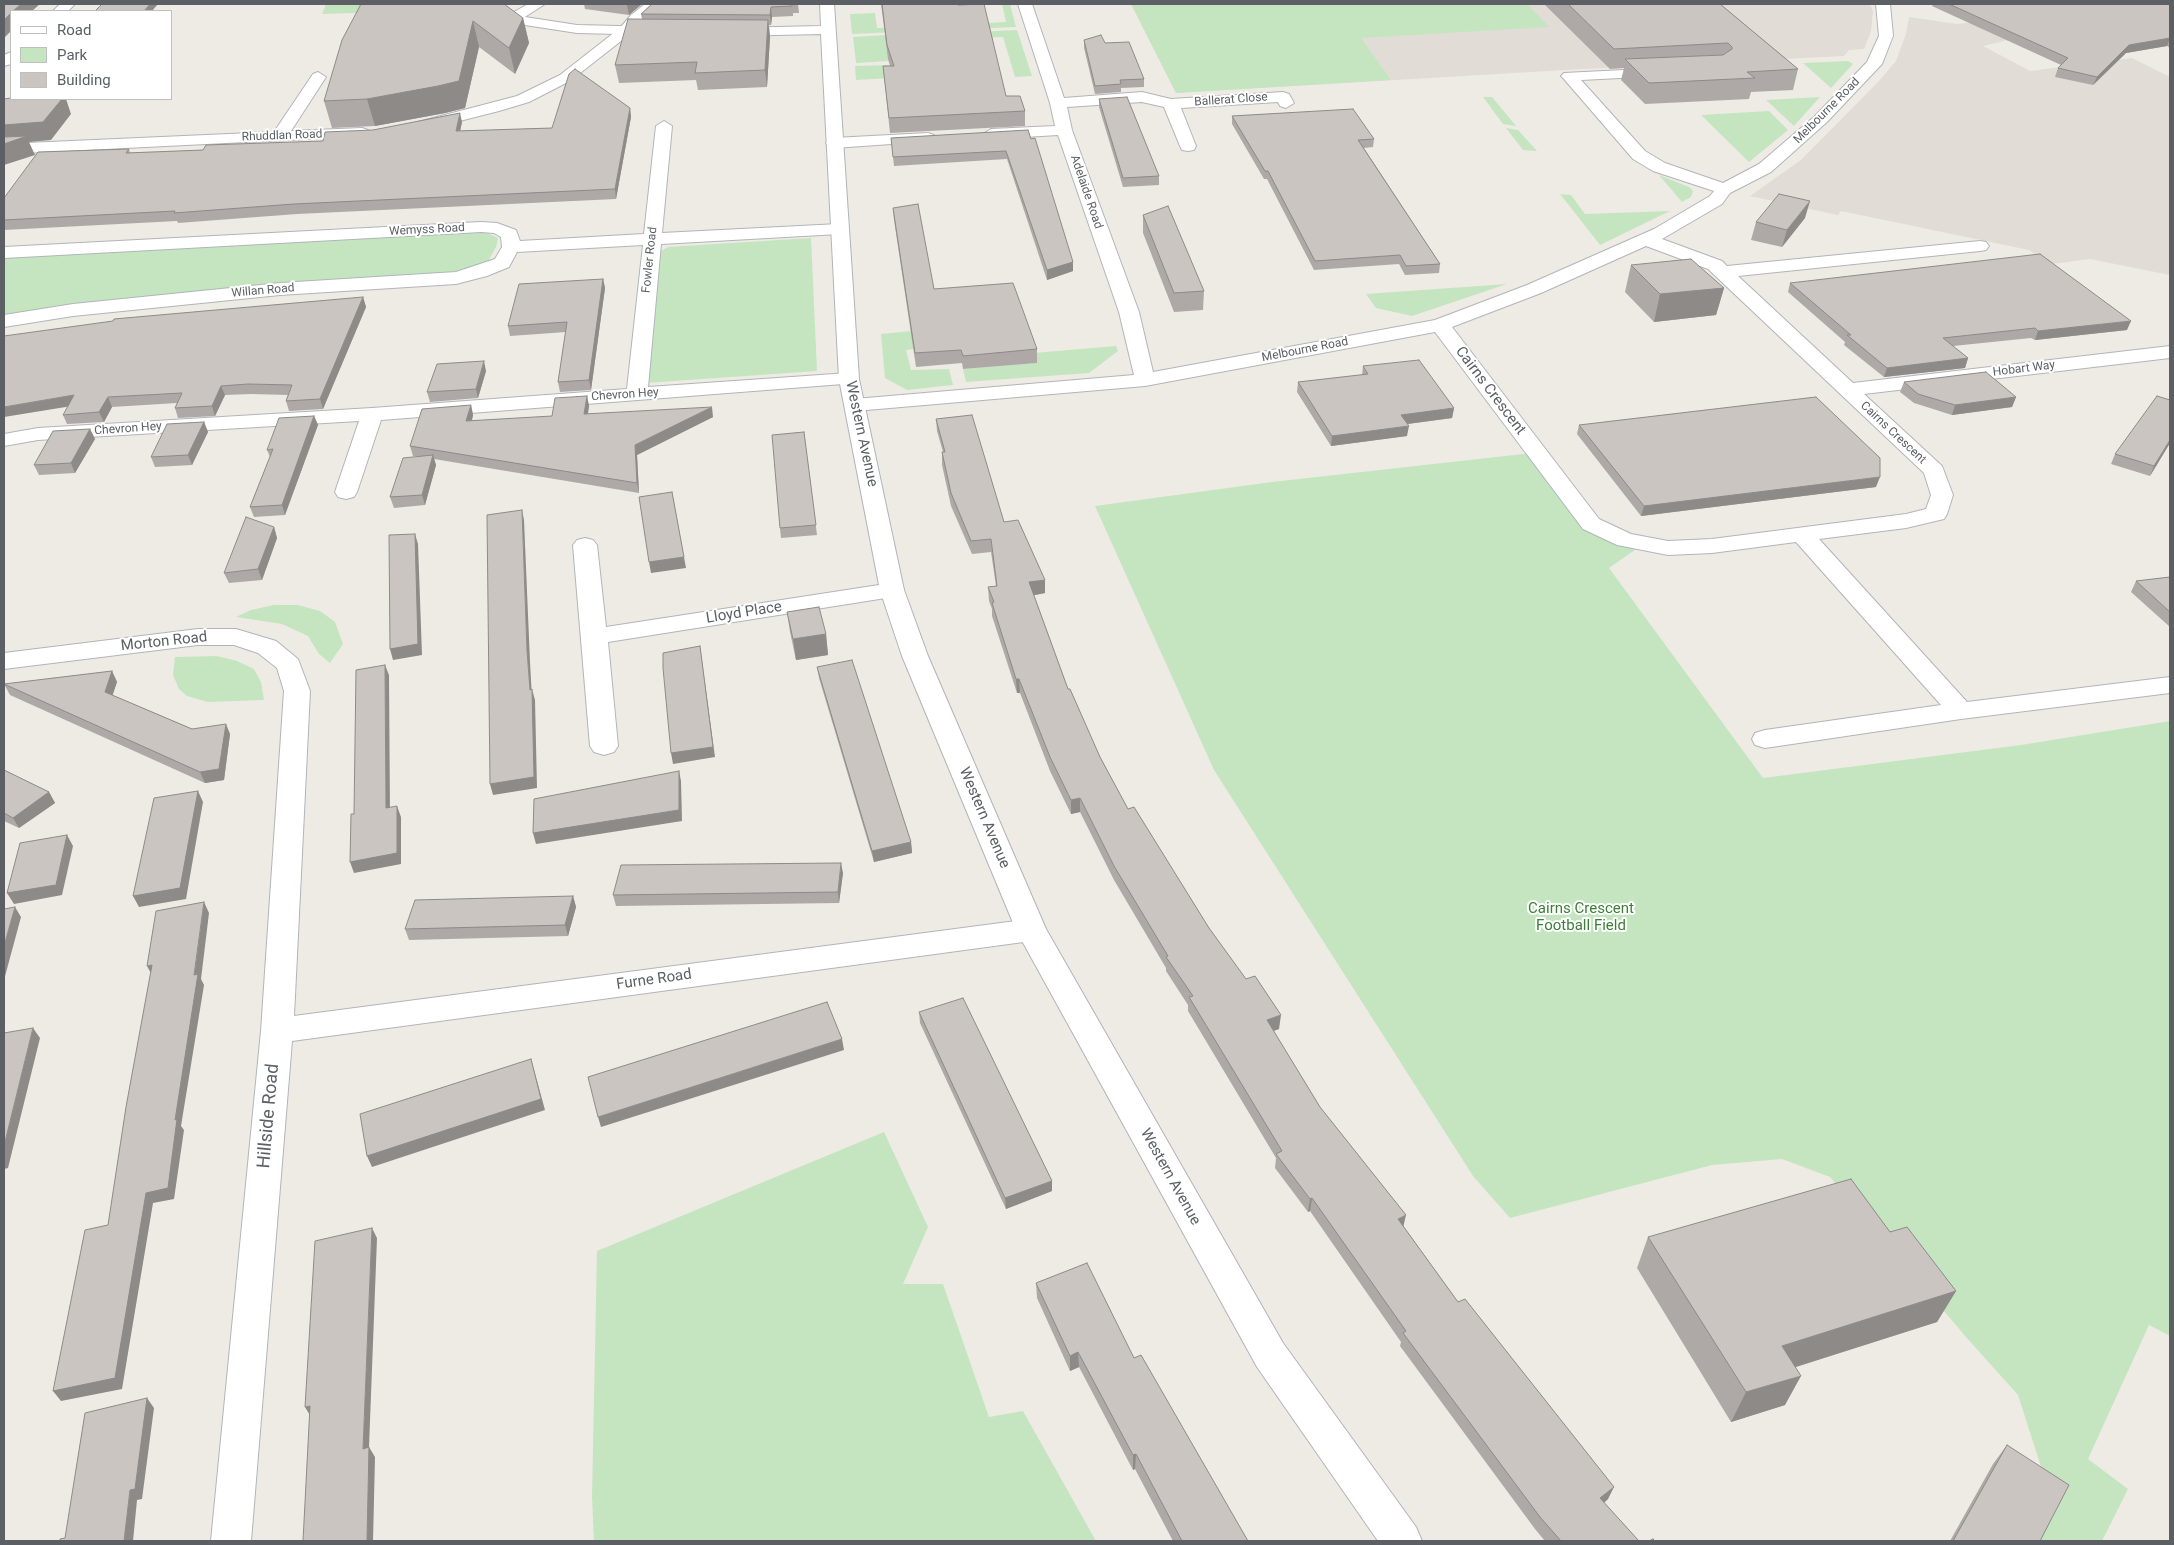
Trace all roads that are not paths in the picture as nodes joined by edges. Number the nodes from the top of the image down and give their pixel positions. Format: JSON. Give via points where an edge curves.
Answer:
{"nodes":[{"id":1,"x":447,"y":4,"type":"edge"},
{"id":2,"x":538,"y":4,"type":"edge"},
{"id":3,"x":654,"y":4,"type":"edge"},
{"id":4,"x":827,"y":4,"type":"edge"},
{"id":5,"x":1025,"y":4,"type":"edge"},
{"id":6,"x":1883,"y":4,"type":"edge"},
{"id":7,"x":512,"y":19,"type":"junction"},
{"id":8,"x":828,"y":30,"type":"junction"},
{"id":9,"x":626,"y":31,"type":"junction"},
{"id":10,"x":671,"y":32,"type":"edge"},
{"id":11,"x":717,"y":32,"type":"edge"},
{"id":12,"x":1678,"y":70,"type":"edge"},
{"id":13,"x":318,"y":77,"type":"dead end"},
{"id":14,"x":1058,"y":102,"type":"junction"},
{"id":15,"x":1286,"y":103,"type":"dead end"},
{"id":16,"x":1172,"y":104,"type":"junction"},
{"id":17,"x":664,"y":126,"type":"dead end"},
{"id":18,"x":412,"y":127,"type":"edge"},
{"id":19,"x":1064,"y":130,"type":"junction"},
{"id":20,"x":375,"y":133,"type":"edge"},
{"id":21,"x":978,"y":135,"type":"edge"},
{"id":22,"x":280,"y":136,"type":"junction"},
{"id":23,"x":939,"y":137,"type":"edge"},
{"id":24,"x":834,"y":143,"type":"junction"},
{"id":25,"x":1188,"y":146,"type":"dead end"},
{"id":26,"x":4,"y":149,"type":"edge"},
{"id":27,"x":1724,"y":189,"type":"junction"},
{"id":28,"x":839,"y":229,"type":"junction"},
{"id":29,"x":1645,"y":239,"type":"junction"},
{"id":30,"x":651,"y":240,"type":"junction"},
{"id":31,"x":1980,"y":246,"type":"dead end"},
{"id":32,"x":512,"y":247,"type":"junction"},
{"id":33,"x":4,"y":252,"type":"edge"},
{"id":34,"x":1722,"y":272,"type":"junction"},
{"id":35,"x":4,"y":321,"type":"edge"},
{"id":36,"x":1440,"y":325,"type":"junction"},
{"id":37,"x":2170,"y":352,"type":"edge"},
{"id":38,"x":1145,"y":380,"type":"junction"},
{"id":39,"x":1848,"y":390,"type":"junction"},
{"id":40,"x":852,"y":392,"type":"junction"},
{"id":41,"x":637,"y":394,"type":"junction"},
{"id":42,"x":372,"y":414,"type":"junction"},
{"id":43,"x":4,"y":440,"type":"edge"},
{"id":44,"x":346,"y":492,"type":"dead end"},
{"id":45,"x":1802,"y":535,"type":"junction"},
{"id":46,"x":585,"y":545,"type":"dead end"},
{"id":47,"x":892,"y":590,"type":"junction"},
{"id":48,"x":595,"y":636,"type":"junction"},
{"id":49,"x":4,"y":661,"type":"edge"},
{"id":50,"x":2170,"y":684,"type":"edge"},
{"id":51,"x":297,"y":691,"type":"joint"},
{"id":52,"x":1961,"y":711,"type":"junction"},
{"id":53,"x":1765,"y":739,"type":"dead end"},
{"id":54,"x":604,"y":746,"type":"dead end"},
{"id":55,"x":1031,"y":930,"type":"junction"},
{"id":56,"x":277,"y":1031,"type":"junction"},
{"id":57,"x":231,"y":1541,"type":"edge"},
{"id":58,"x":1402,"y":1541,"type":"edge"}],
"edges":[{"from":1,"to":7,"type":"street"},
{"from":2,"to":7,"type":"street"},
{"from":3,"to":9,"type":"street"},
{"from":4,"to":8,"type":"street","name":"Western Avenue"},
{"from":5,"to":14,"type":"street","name":"Adelaide Road"},
{"from":6,"to":27,"type":"street","name":"Melbourne Road","via":[[1886,36],[1874,64],[1797,142],[1765,168]]},
{"from":7,"to":9,"type":"street","via":[[577,29]]},
{"from":8,"to":11,"type":"street"},
{"from":8,"to":24,"type":"street","name":"Western Avenue"},
{"from":9,"to":10,"type":"street"},
{"from":9,"to":18,"type":"street","via":[[575,72],[534,94],[494,108]]},
{"from":12,"to":27,"type":"street","via":[[1568,76],[1639,155],[1659,167]]},
{"from":13,"to":22,"type":"street"},
{"from":14,"to":16,"type":"street","name":"Ballerat Close","via":[[1142,98]]},
{"from":14,"to":19,"type":"street","name":"Adelaide Road"},
{"from":15,"to":16,"type":"street","name":"Ballerat Close","via":[[1283,97]]},
{"from":16,"to":25,"type":"street","name":"Ballerat Close"},
{"from":17,"to":30,"type":"street","name":"Fowler Road"},
{"from":19,"to":21,"type":"street"},
{"from":19,"to":38,"type":"street","name":"Adelaide Road","via":[[1129,312]]},
{"from":20,"to":22,"type":"street","name":"Rhuddlan Road"},
{"from":22,"to":26,"type":"street","name":"Rhuddlan Road"},
{"from":23,"to":24,"type":"street"},
{"from":24,"to":28,"type":"street","name":"Western Avenue"},
{"from":27,"to":29,"type":"street","name":"Melbourne Road","via":[[1716,200]]},
{"from":28,"to":30,"type":"street"},
{"from":28,"to":40,"type":"street","name":"Western Avenue"},
{"from":29,"to":34,"type":"street","name":"Cairns Crescent","via":[[1715,265]]},
{"from":29,"to":36,"type":"street","name":"Melbourne Road","via":[[1534,289]]},
{"from":30,"to":32,"type":"street"},
{"from":30,"to":41,"type":"street","name":"Fowler Road"},
{"from":31,"to":34,"type":"street"},
{"from":32,"to":33,"type":"street","name":"Wemyss Road","via":[[510,234],[497,228],[481,227]]},
{"from":32,"to":35,"type":"street","name":"Willan Road","via":[[502,263],[456,278],[280,289],[73,310]]},
{"from":34,"to":39,"type":"street","name":"Cairns Crescent"},
{"from":36,"to":38,"type":"street","name":"Melbourne Road"},
{"from":36,"to":45,"type":"street","name":"Cairns Crescent","via":[[1591,524],[1625,540],[1668,548]]},
{"from":37,"to":39,"type":"street","name":"Hobart Way"},
{"from":38,"to":40,"type":"street","name":"Melbourne Road"},
{"from":39,"to":45,"type":"street","name":"Cairns Crescent","via":[[1934,471],[1941,499],[1936,514],[1921,518]]},
{"from":40,"to":41,"type":"street","name":"Chevron Hey"},
{"from":40,"to":47,"type":"street","name":"Western Avenue"},
{"from":41,"to":42,"type":"street","name":"Chevron Hey"},
{"from":42,"to":43,"type":"street","name":"Chevron Hey","via":[[38,434]]},
{"from":42,"to":44,"type":"street"},
{"from":45,"to":52,"type":"street"},
{"from":46,"to":48,"type":"street"},
{"from":47,"to":48,"type":"street","name":"Lloyd Place"},
{"from":47,"to":55,"type":"street","name":"Western Avenue","via":[[915,656]]},
{"from":48,"to":54,"type":"street"},
{"from":49,"to":51,"type":"street","name":"Morton Road","via":[[198,637],[236,637],[267,647],[289,665]]},
{"from":50,"to":52,"type":"street"},
{"from":51,"to":56,"type":"street","name":"Hillside Road"},
{"from":52,"to":53,"type":"street"},
{"from":55,"to":56,"type":"street","name":"Furne Road"},
{"from":55,"to":58,"type":"street","name":"Western Avenue","via":[[1270,1356]]},
{"from":56,"to":57,"type":"street","name":"Hillside Road"}]}
